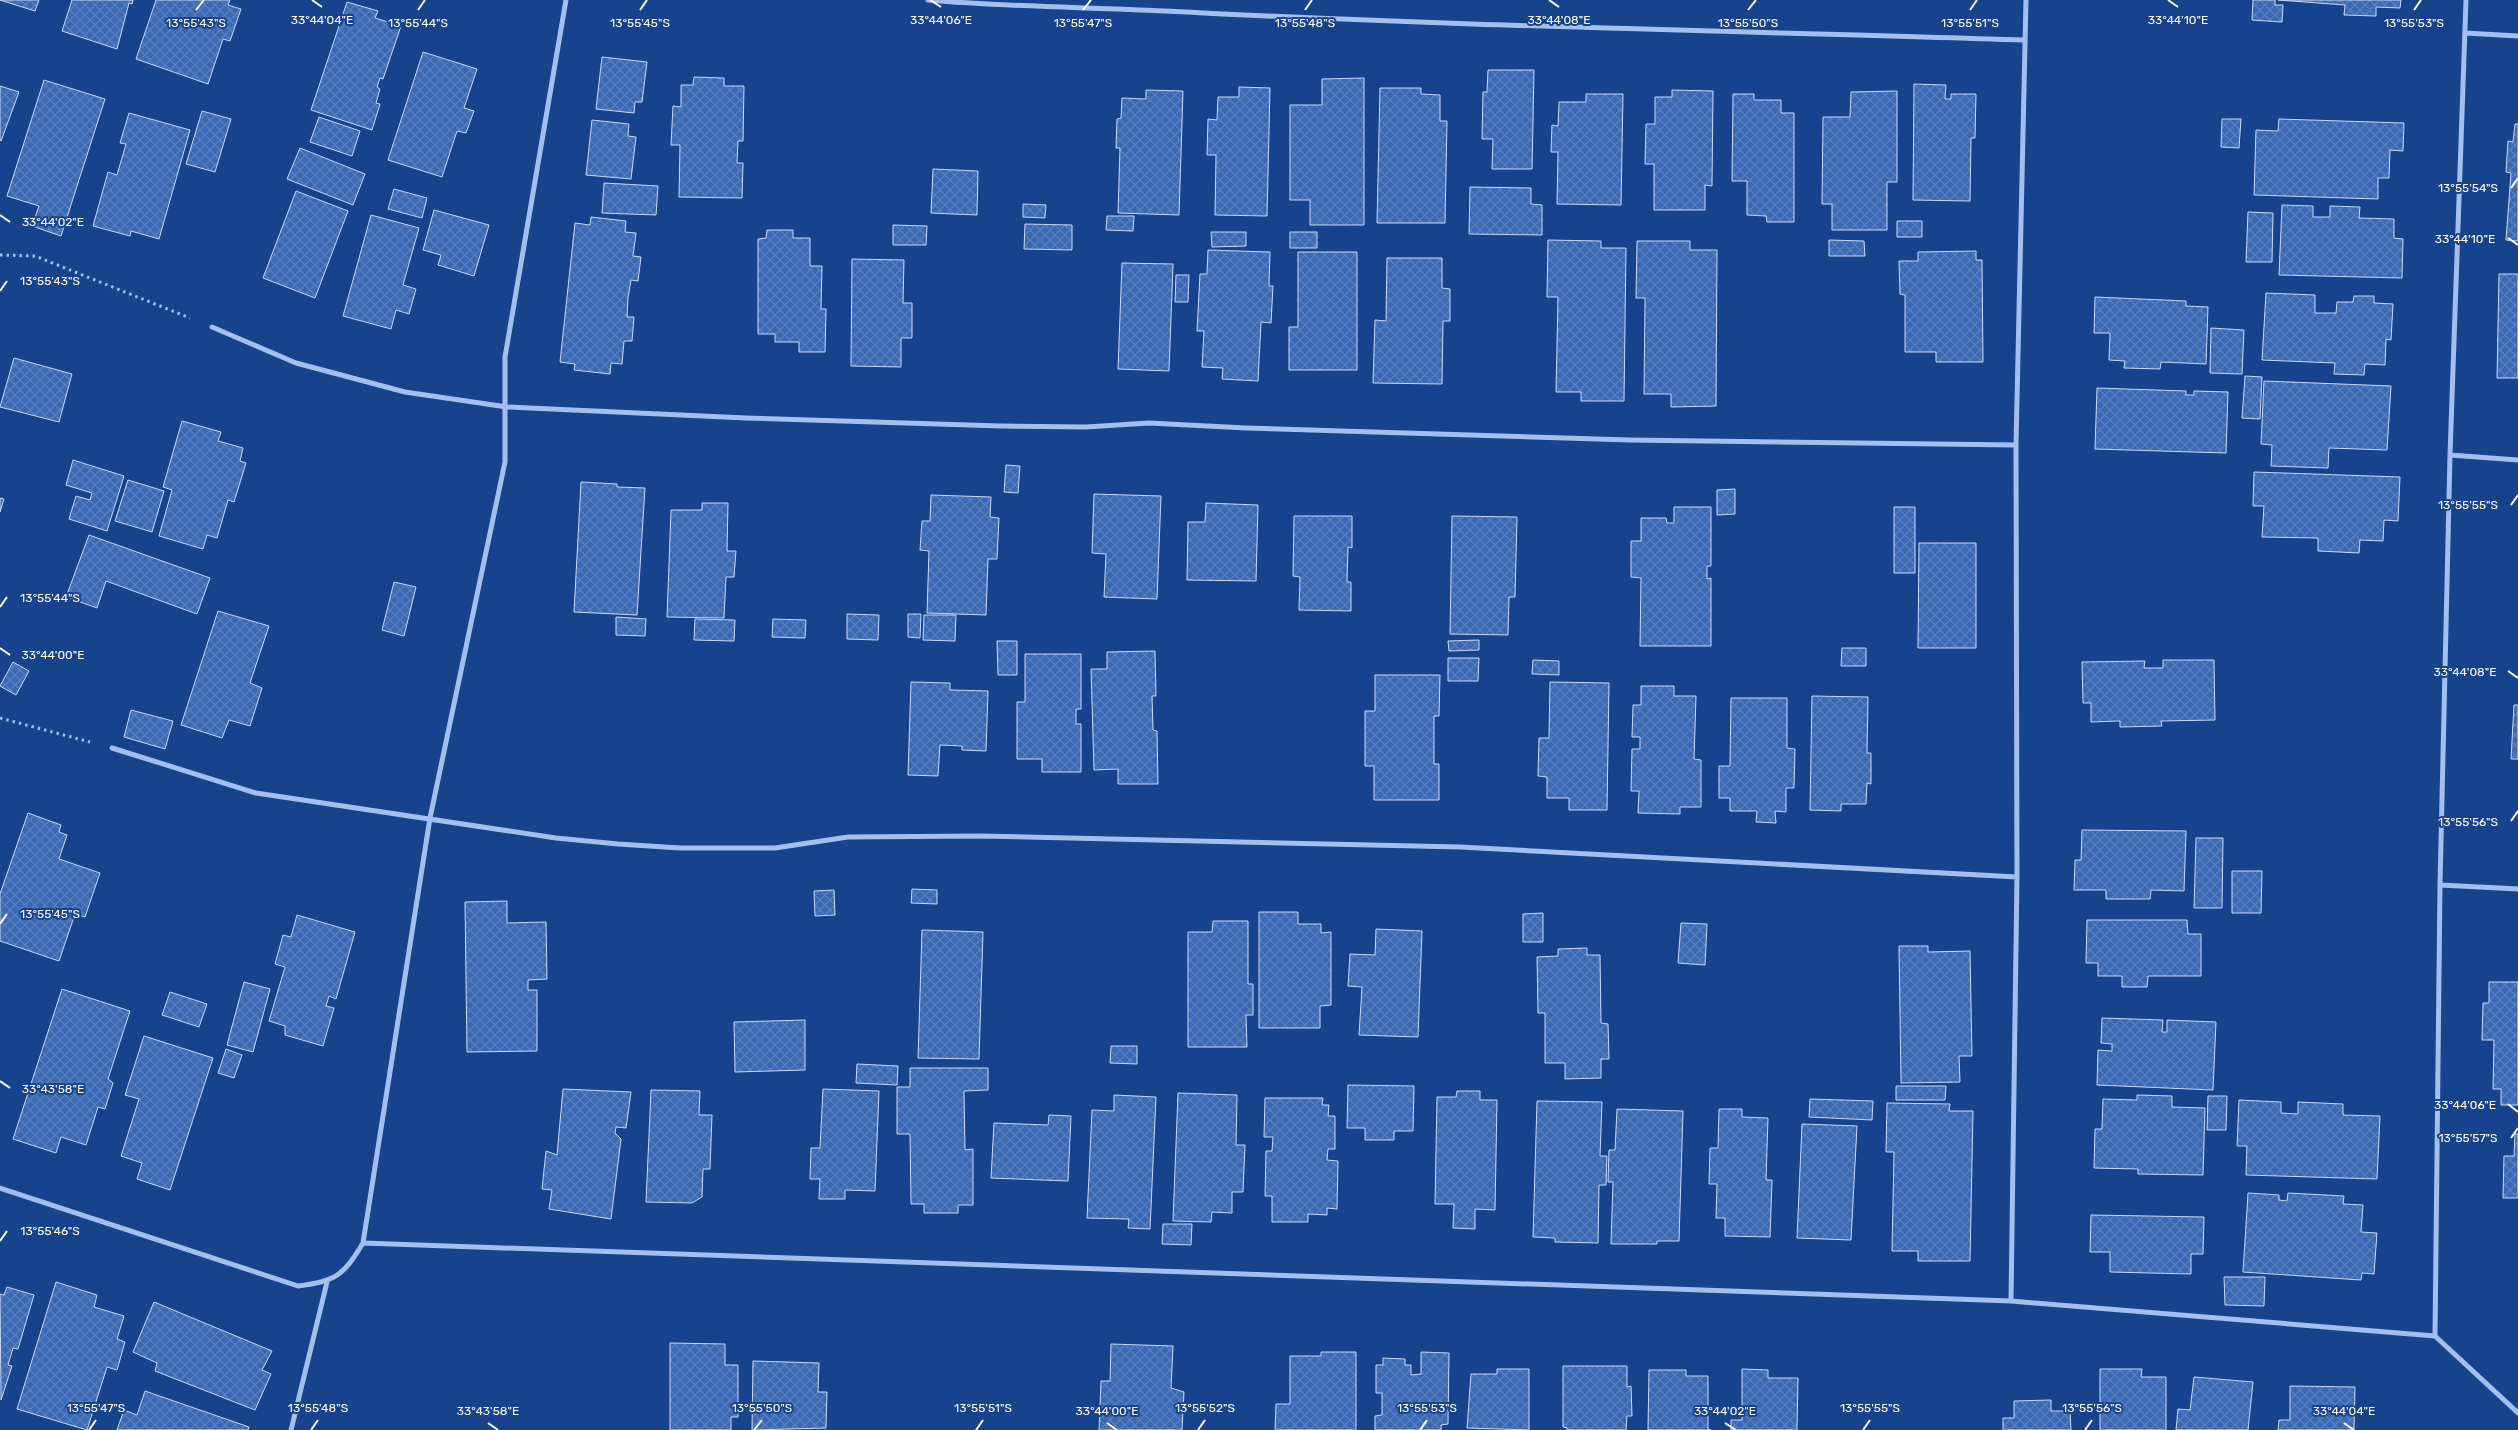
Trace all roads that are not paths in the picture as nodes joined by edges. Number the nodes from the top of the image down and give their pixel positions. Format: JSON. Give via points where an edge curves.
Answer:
{"nodes":[{"id":1,"x":566,"y":0,"type":"edge"},
{"id":2,"x":928,"y":0,"type":"edge"},
{"id":3,"x":2026,"y":0,"type":"edge"},
{"id":4,"x":2466,"y":0,"type":"edge"},
{"id":5,"x":2466,"y":33,"type":"junction"},
{"id":6,"x":2518,"y":36,"type":"edge"},
{"id":7,"x":2025,"y":40,"type":"junction"},
{"id":8,"x":212,"y":327,"type":"road end"},
{"id":9,"x":507,"y":407,"type":"junction"},
{"id":10,"x":2016,"y":445,"type":"junction"},
{"id":11,"x":2450,"y":455,"type":"junction"},
{"id":12,"x":2518,"y":460,"type":"edge"},
{"id":13,"x":112,"y":748,"type":"road end"},
{"id":14,"x":430,"y":818,"type":"junction"},
{"id":15,"x":2017,"y":877,"type":"junction"},
{"id":16,"x":2440,"y":885,"type":"junction"},
{"id":17,"x":2518,"y":889,"type":"edge"},
{"id":18,"x":0,"y":1188,"type":"edge"},
{"id":19,"x":363,"y":1243,"type":"junction"},
{"id":20,"x":327,"y":1282,"type":"junction"},
{"id":21,"x":2011,"y":1301,"type":"junction"},
{"id":22,"x":2435,"y":1336,"type":"junction"},
{"id":23,"x":2518,"y":1413,"type":"edge"},
{"id":24,"x":291,"y":1430,"type":"edge"}],
"edges":[{"from":1,"to":9,"type":"street","via":[[505,357]]},
{"from":2,"to":7,"type":"street","via":[[993,6],[1066,6],[1266,16]]},
{"from":3,"to":7,"type":"street"},
{"from":4,"to":5,"type":"street"},
{"from":5,"to":6,"type":"street"},
{"from":5,"to":11,"type":"street"},
{"from":7,"to":10,"type":"street"},
{"from":8,"to":9,"type":"street","via":[[296,363],[405,392]]},
{"from":9,"to":10,"type":"street","via":[[1001,426],[1086,427],[1149,423],[1609,440]]},
{"from":9,"to":14,"type":"street","via":[[505,462]]},
{"from":10,"to":15,"type":"street"},
{"from":11,"to":12,"type":"street"},
{"from":11,"to":16,"type":"street"},
{"from":13,"to":14,"type":"street","via":[[256,793]]},
{"from":14,"to":15,"type":"street","via":[[556,838],[680,848],[775,848],[848,837],[980,836],[1450,846]]},
{"from":14,"to":19,"type":"street"},
{"from":15,"to":21,"type":"street"},
{"from":16,"to":17,"type":"street"},
{"from":16,"to":22,"type":"street"},
{"from":18,"to":20,"type":"street","via":[[298,1286]]},
{"from":19,"to":20,"type":"street","via":[[350,1265]]},
{"from":19,"to":21,"type":"street"},
{"from":20,"to":24,"type":"street"},
{"from":21,"to":22,"type":"street"},
{"from":22,"to":23,"type":"street"}]}
